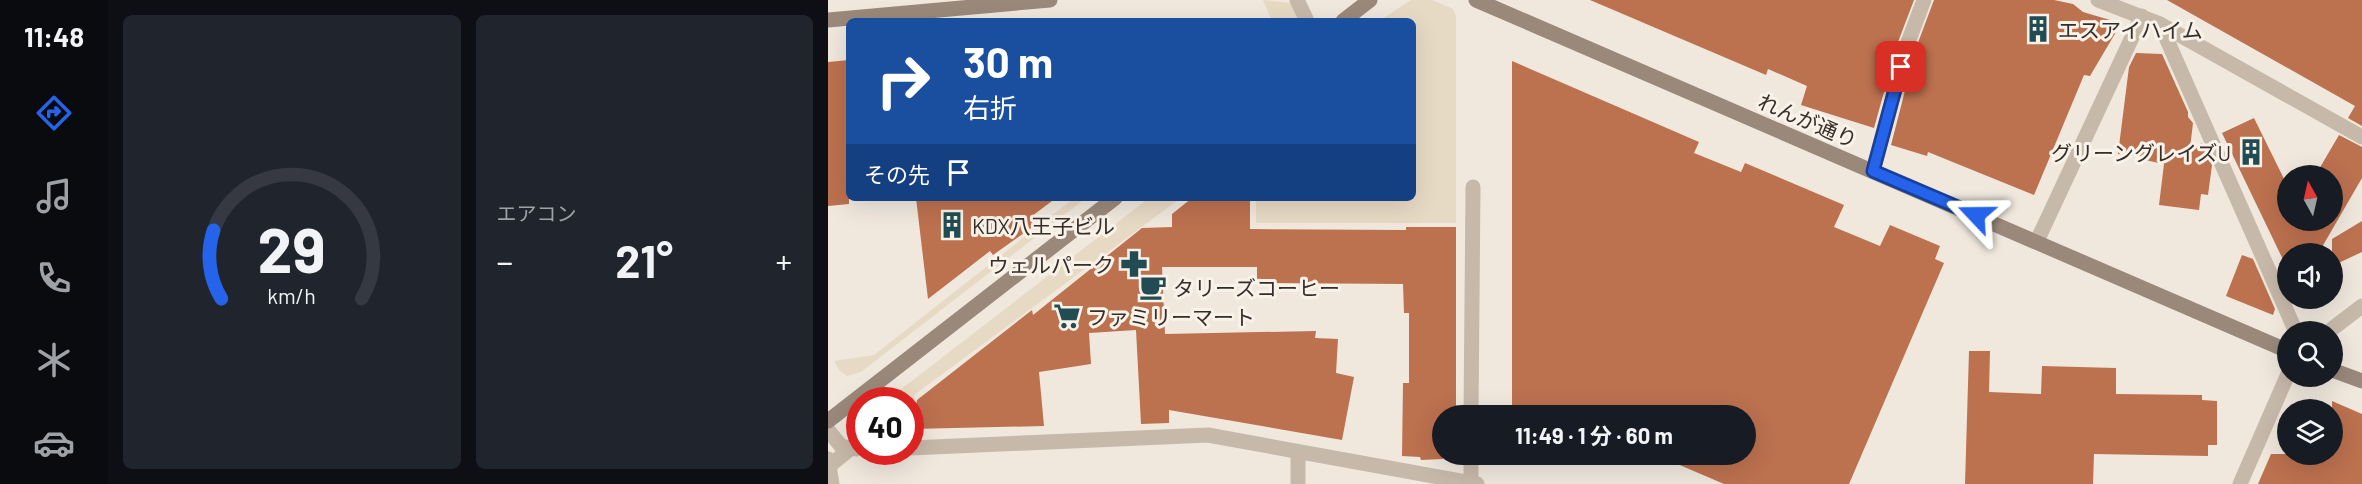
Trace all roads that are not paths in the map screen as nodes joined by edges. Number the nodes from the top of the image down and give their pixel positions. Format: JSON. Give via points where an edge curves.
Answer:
{"nodes":[{"id":1,"x":1050,"y":0,"type":"edge"},
{"id":2,"x":1297,"y":0,"type":"edge"},
{"id":3,"x":1370,"y":0,"type":"edge"},
{"id":4,"x":1476,"y":0,"type":"edge"},
{"id":5,"x":1924,"y":0,"type":"edge"},
{"id":6,"x":2098,"y":0,"type":"edge"},
{"id":7,"x":2142,"y":16,"type":"junction"},
{"id":8,"x":846,"y":18,"type":"edge"},
{"id":9,"x":850,"y":18,"type":"edge"},
{"id":10,"x":1306,"y":18,"type":"edge"},
{"id":11,"x":1347,"y":18,"type":"edge"},
{"id":12,"x":828,"y":20,"type":"edge"},
{"id":13,"x":2160,"y":24,"type":"junction"},
{"id":14,"x":2362,"y":137,"type":"edge"},
{"id":15,"x":1873,"y":171,"type":"junction"},
{"id":16,"x":1473,"y":187,"type":"dead end"},
{"id":17,"x":1111,"y":201,"type":"edge"},
{"id":18,"x":2037,"y":241,"type":"junction"},
{"id":19,"x":2362,"y":306,"type":"edge"},
{"id":20,"x":2291,"y":321,"type":"edge"},
{"id":21,"x":2342,"y":321,"type":"edge"},
{"id":22,"x":2277,"y":346,"type":"edge"},
{"id":23,"x":2343,"y":374,"type":"edge"},
{"id":24,"x":2362,"y":381,"type":"edge"},
{"id":25,"x":2282,"y":387,"type":"edge"},
{"id":26,"x":1471,"y":405,"type":"edge"},
{"id":27,"x":828,"y":421,"type":"edge"},
{"id":28,"x":828,"y":430,"type":"edge"},
{"id":29,"x":846,"y":447,"type":"edge"},
{"id":30,"x":924,"y":447,"type":"edge"},
{"id":31,"x":846,"y":452,"type":"edge"},
{"id":32,"x":1298,"y":453,"type":"junction"},
{"id":33,"x":828,"y":459,"type":"edge"},
{"id":34,"x":1472,"y":465,"type":"edge"},
{"id":35,"x":828,"y":467,"type":"edge"},
{"id":36,"x":832,"y":484,"type":"edge"},
{"id":37,"x":1298,"y":484,"type":"edge"},
{"id":38,"x":1473,"y":484,"type":"edge"},
{"id":39,"x":2240,"y":484,"type":"edge"}],
"edges":[{"from":1,"to":9,"type":"street"},
{"from":2,"to":10,"type":"street"},
{"from":3,"to":11,"type":"street"},
{"from":4,"to":15,"type":"street","name":"れんが通り"},
{"from":5,"to":15,"type":"street","via":[[1907,45]]},
{"from":6,"to":7,"type":"street"},
{"from":7,"to":13,"type":"street"},
{"from":7,"to":18,"type":"street"},
{"from":8,"to":12,"type":"street"},
{"from":13,"to":14,"type":"street"},
{"from":13,"to":20,"type":"street"},
{"from":15,"to":18,"type":"street","name":"れんが通り"},
{"from":16,"to":26,"type":"street"},
{"from":17,"to":27,"type":"street"},
{"from":18,"to":22,"type":"street","name":"れんが通り"},
{"from":19,"to":21,"type":"street"},
{"from":23,"to":24,"type":"street"},
{"from":25,"to":39,"type":"street"},
{"from":28,"to":29,"type":"street"},
{"from":30,"to":32,"type":"street","via":[[1208,435]]},
{"from":31,"to":35,"type":"street"},
{"from":32,"to":37,"type":"street"},
{"from":32,"to":38,"type":"street"},
{"from":33,"to":36,"type":"street"},
{"from":34,"to":38,"type":"street"}]}
